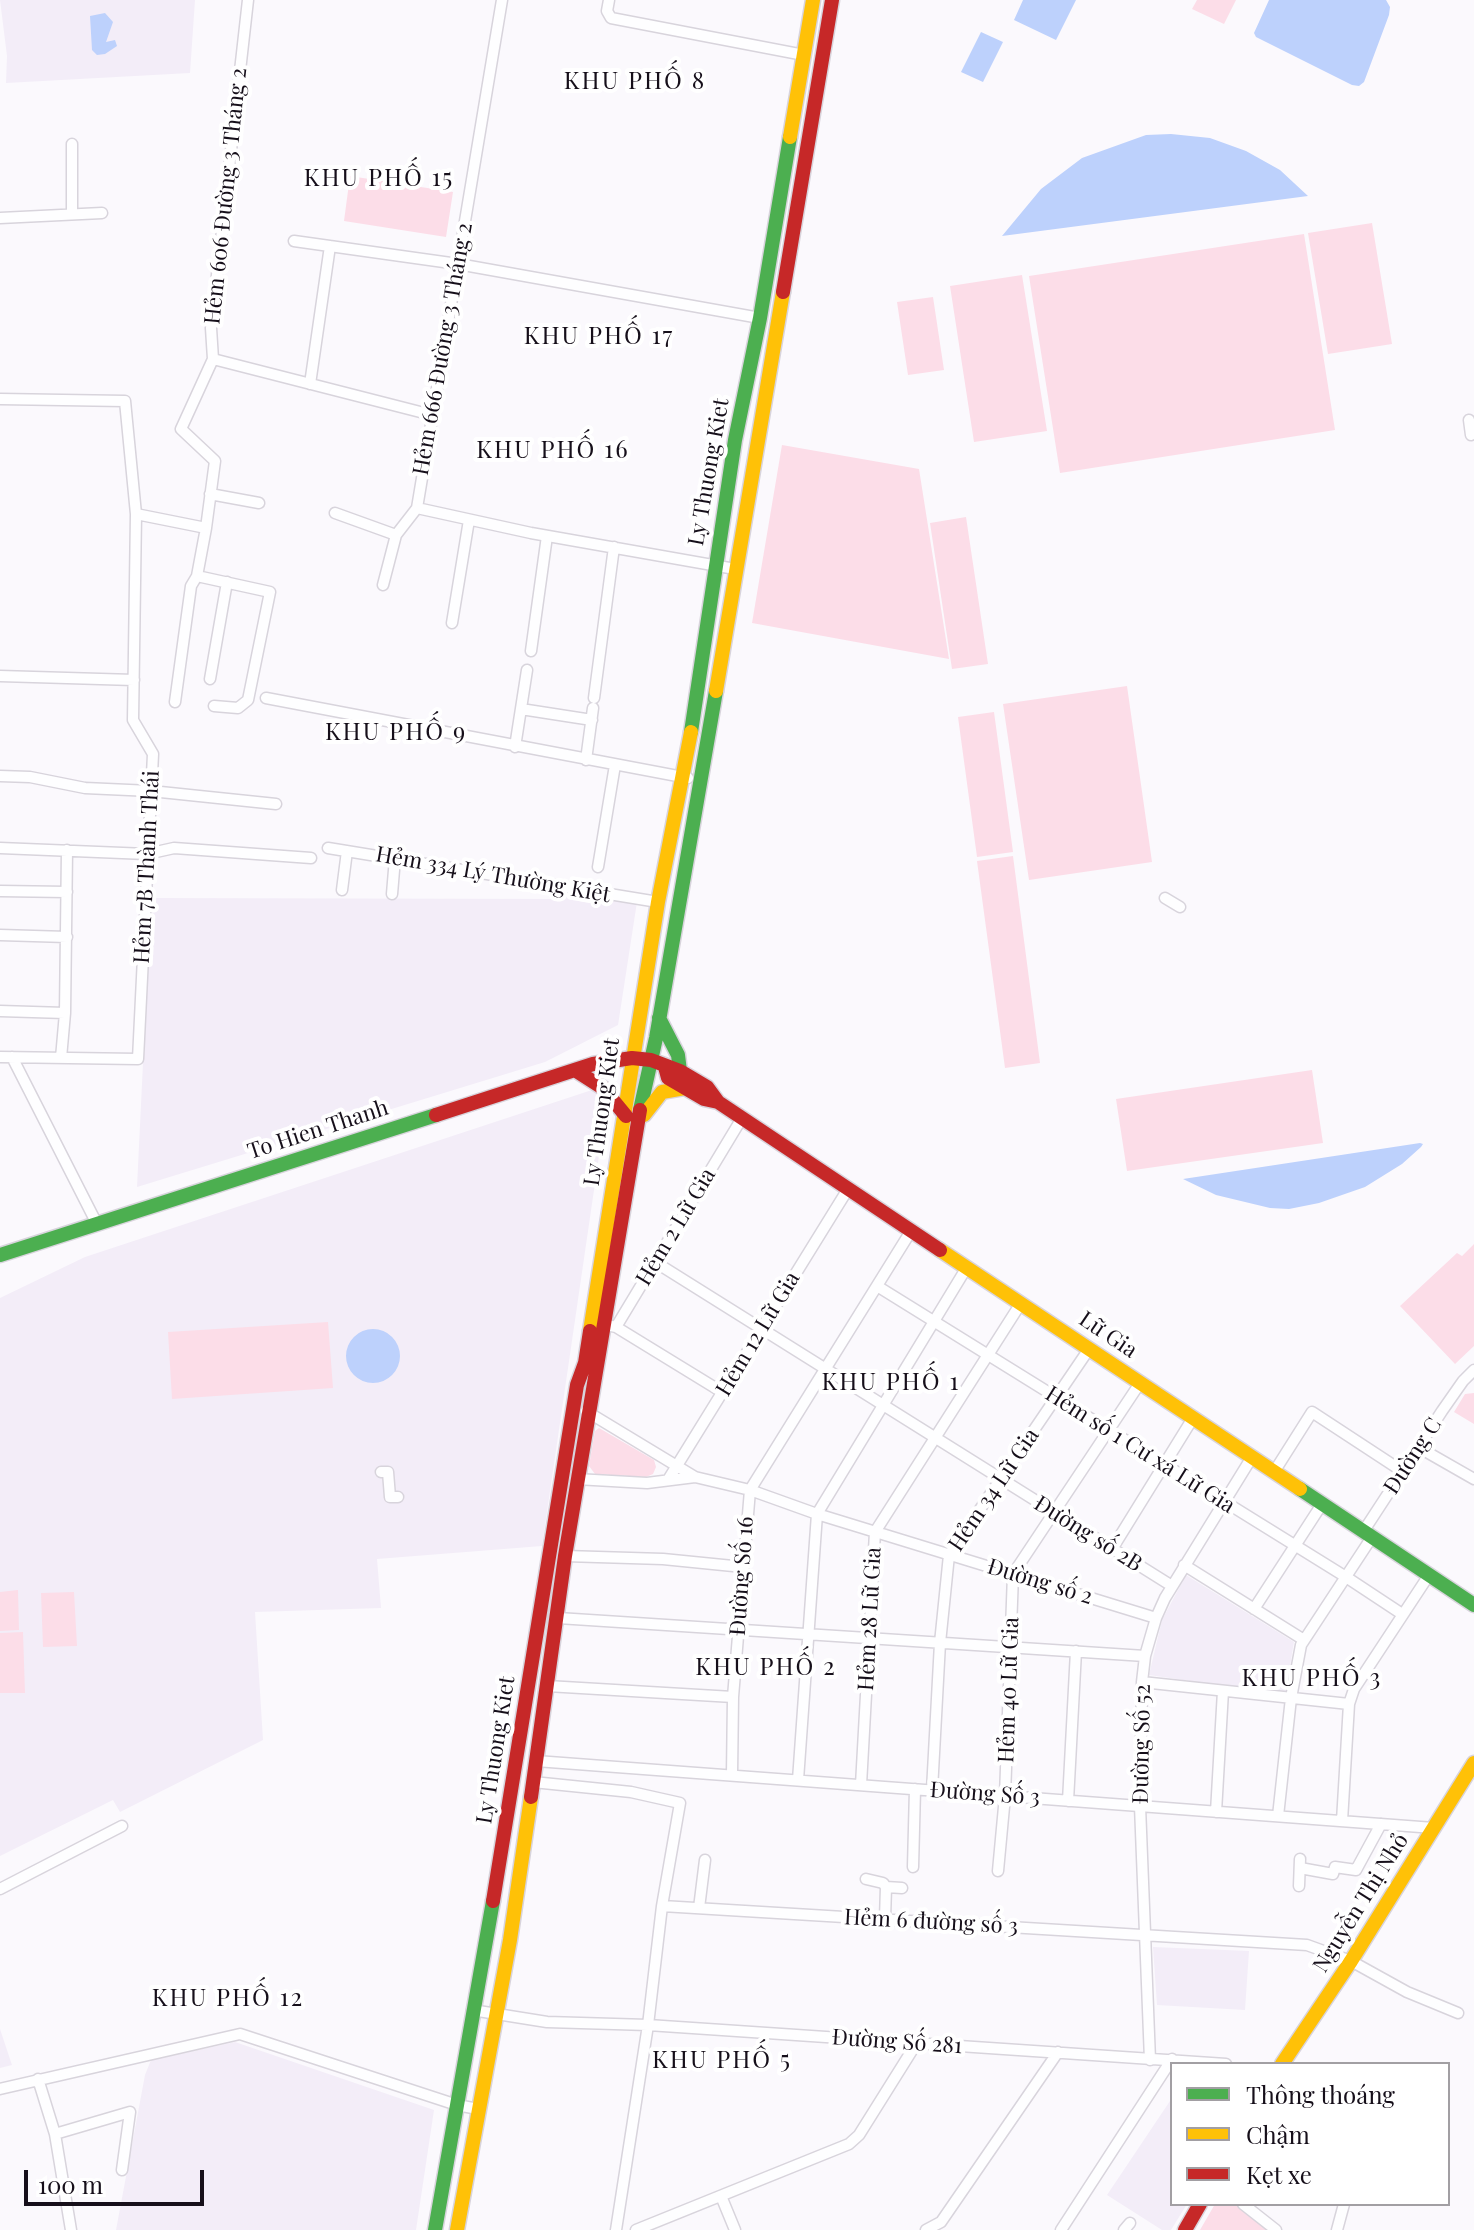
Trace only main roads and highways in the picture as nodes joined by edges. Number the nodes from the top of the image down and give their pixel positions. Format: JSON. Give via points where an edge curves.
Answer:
{"nodes":[{"id":1,"x":813,"y":0,"type":"edge"},
{"id":2,"x":832,"y":0,"type":"edge"},
{"id":3,"x":659,"y":1018,"type":"junction"},
{"id":4,"x":632,"y":1058,"type":"junction"},
{"id":5,"x":665,"y":1066,"type":"junction"},
{"id":6,"x":575,"y":1070,"type":"junction"},
{"id":7,"x":685,"y":1088,"type":"junction"},
{"id":8,"x":718,"y":1102,"type":"junction"},
{"id":9,"x":626,"y":1116,"type":"junction"},
{"id":10,"x":636,"y":1131,"type":"junction"},
{"id":11,"x":0,"y":1255,"type":"edge"},
{"id":12,"x":1474,"y":1605,"type":"edge"},
{"id":13,"x":1474,"y":1763,"type":"edge"},
{"id":14,"x":1283,"y":2062,"type":"edge"},
{"id":15,"x":1199,"y":2206,"type":"edge"},
{"id":16,"x":435,"y":2230,"type":"edge"},
{"id":17,"x":457,"y":2230,"type":"edge"},
{"id":18,"x":1185,"y":2230,"type":"edge"}],
"edges":[{"from":1,"to":4,"type":"main road","name":"Ly Thuong Kiet","via":[[735,440],[684,778]]},
{"from":2,"to":3,"type":"main road","name":"Ly Thuong Kiet"},
{"from":3,"to":5,"type":"main road","name":"Ly Thuong Kiet"},
{"from":3,"to":5,"type":"main road","via":[[678,1055]]},
{"from":4,"to":5,"type":"main road","name":"To Hien Thanh"},
{"from":4,"to":6,"type":"main road","name":"To Hien Thanh"},
{"from":4,"to":9,"type":"main road","name":"Ly Thuong Kiet"},
{"from":5,"to":7,"type":"main road","name":"Lữ Gia","via":[[668,1078]]},
{"from":5,"to":8,"type":"main road","name":"Lữ Gia","via":[[707,1087]]},
{"from":5,"to":10,"type":"main road","name":"Ly Thuong Kiet"},
{"from":6,"to":9,"type":"main road","via":[[603,1088]]},
{"from":6,"to":11,"type":"main road","name":"To Hien Thanh"},
{"from":7,"to":8,"type":"main road","name":"Lữ Gia"},
{"from":7,"to":10,"type":"main road","via":[[657,1096]]},
{"from":8,"to":12,"type":"main road","name":"Lữ Gia"},
{"from":9,"to":16,"type":"main road","name":"Ly Thuong Kiet"},
{"from":10,"to":17,"type":"main road","name":"Ly Thuong Kiet","via":[[611,1326],[589,1413],[497,2013]]},
{"from":13,"to":14,"type":"main road","name":"Nguyễn Thị Nhỏ"},
{"from":15,"to":18,"type":"main road"}]}
